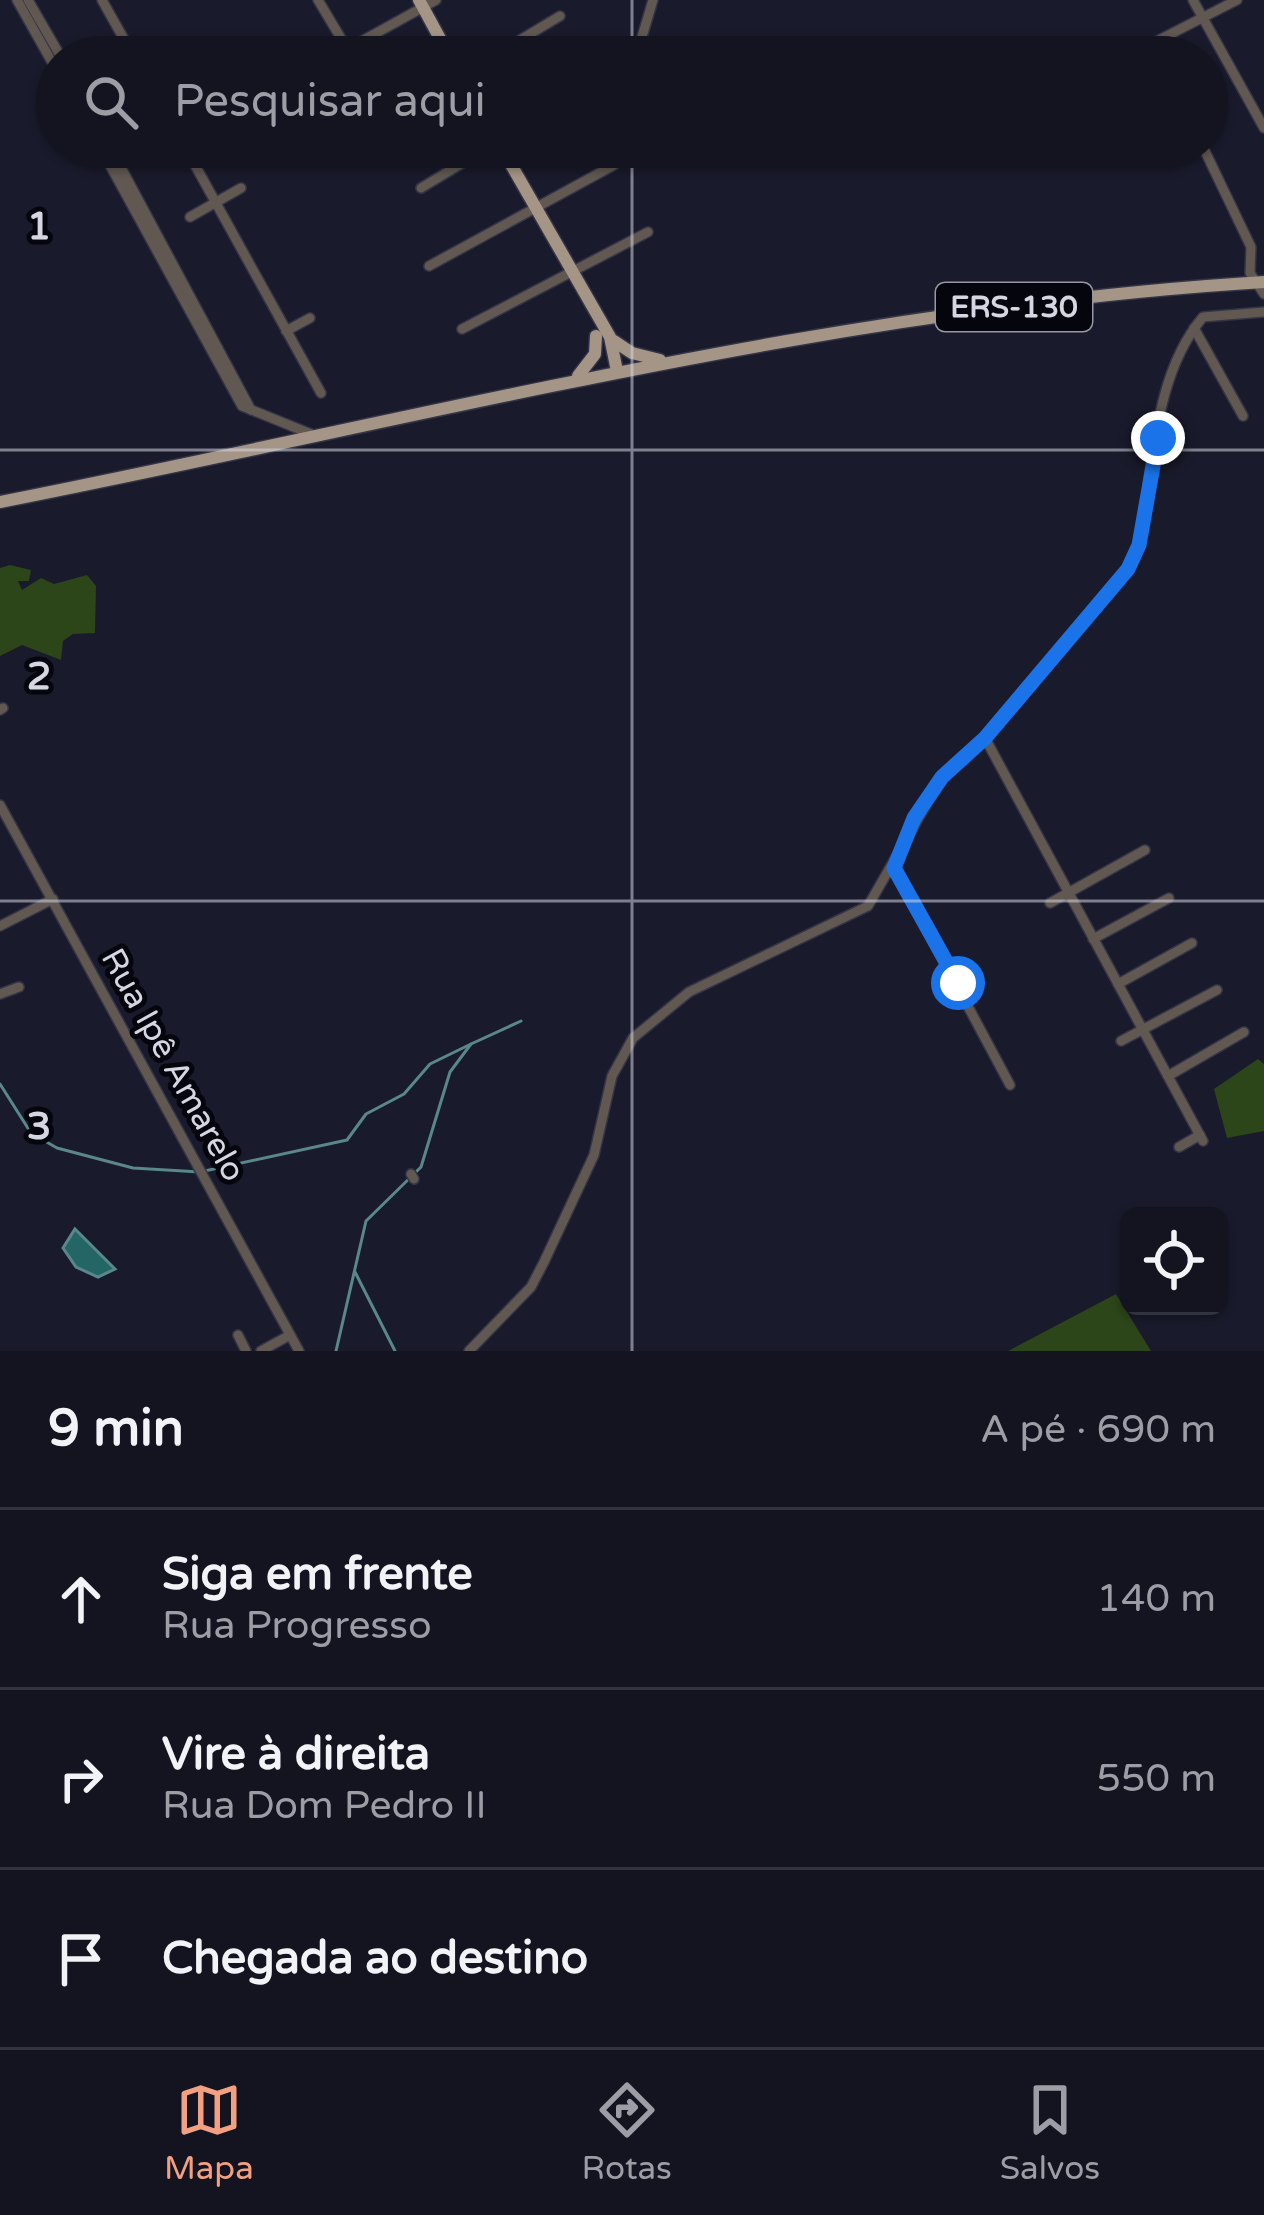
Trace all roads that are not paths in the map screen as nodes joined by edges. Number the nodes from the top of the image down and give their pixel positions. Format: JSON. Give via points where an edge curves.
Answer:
{"nodes":[{"id":1,"x":17,"y":0,"type":"edge"},
{"id":2,"x":28,"y":0,"type":"edge"},
{"id":3,"x":102,"y":0,"type":"edge"},
{"id":4,"x":318,"y":0,"type":"edge"},
{"id":5,"x":436,"y":0,"type":"edge"},
{"id":6,"x":653,"y":0,"type":"edge"},
{"id":7,"x":1193,"y":0,"type":"edge"},
{"id":8,"x":1238,"y":0,"type":"edge"},
{"id":9,"x":421,"y":4,"type":"edge"},
{"id":10,"x":560,"y":16,"type":"dead end"},
{"id":11,"x":1204,"y":19,"type":"junction"},
{"id":12,"x":37,"y":36,"type":"edge"},
{"id":13,"x":49,"y":36,"type":"edge"},
{"id":14,"x":122,"y":36,"type":"edge"},
{"id":15,"x":340,"y":36,"type":"edge"},
{"id":16,"x":373,"y":36,"type":"edge"},
{"id":17,"x":439,"y":36,"type":"edge"},
{"id":18,"x":527,"y":36,"type":"edge"},
{"id":19,"x":642,"y":36,"type":"edge"},
{"id":20,"x":1168,"y":36,"type":"edge"},
{"id":21,"x":1213,"y":36,"type":"edge"},
{"id":22,"x":1228,"y":63,"type":"edge"},
{"id":23,"x":1264,"y":128,"type":"edge"},
{"id":24,"x":113,"y":168,"type":"edge"},
{"id":25,"x":120,"y":168,"type":"edge"},
{"id":26,"x":197,"y":168,"type":"edge"},
{"id":27,"x":454,"y":168,"type":"edge"},
{"id":28,"x":513,"y":168,"type":"edge"},
{"id":29,"x":609,"y":168,"type":"edge"},
{"id":30,"x":1213,"y":168,"type":"edge"},
{"id":31,"x":241,"y":188,"type":"dead end"},
{"id":32,"x":421,"y":188,"type":"dead end"},
{"id":33,"x":216,"y":203,"type":"junction"},
{"id":34,"x":536,"y":208,"type":"junction"},
{"id":35,"x":190,"y":217,"type":"dead end"},
{"id":36,"x":648,"y":232,"type":"dead end"},
{"id":37,"x":153,"y":235,"type":"junction"},
{"id":38,"x":430,"y":266,"type":"dead end"},
{"id":39,"x":574,"y":274,"type":"junction"},
{"id":40,"x":1263,"y":289,"type":"edge"},
{"id":41,"x":1260,"y":313,"type":"edge"},
{"id":42,"x":310,"y":318,"type":"dead end"},
{"id":43,"x":1194,"y":328,"type":"junction"},
{"id":44,"x":462,"y":329,"type":"dead end"},
{"id":45,"x":286,"y":331,"type":"junction"},
{"id":46,"x":603,"y":337,"type":"junction"},
{"id":47,"x":674,"y":360,"type":"junction"},
{"id":48,"x":617,"y":370,"type":"junction"},
{"id":49,"x":567,"y":381,"type":"junction"},
{"id":50,"x":321,"y":393,"type":"dead end"},
{"id":51,"x":1243,"y":416,"type":"dead end"},
{"id":52,"x":311,"y":434,"type":"junction"},
{"id":53,"x":0,"y":502,"type":"edge"},
{"id":54,"x":985,"y":738,"type":"junction"},
{"id":55,"x":0,"y":805,"type":"edge"},
{"id":56,"x":1145,"y":850,"type":"dead end"},
{"id":57,"x":894,"y":868,"type":"junction"},
{"id":58,"x":1068,"y":892,"type":"junction"},
{"id":59,"x":1169,"y":898,"type":"dead end"},
{"id":60,"x":53,"y":899,"type":"junction"},
{"id":61,"x":1050,"y":902,"type":"dead end"},
{"id":62,"x":0,"y":926,"type":"edge"},
{"id":63,"x":1093,"y":939,"type":"junction"},
{"id":64,"x":1192,"y":943,"type":"dead end"},
{"id":65,"x":1118,"y":984,"type":"junction"},
{"id":66,"x":19,"y":987,"type":"dead end"},
{"id":67,"x":1217,"y":990,"type":"dead end"},
{"id":68,"x":0,"y":994,"type":"edge"},
{"id":69,"x":1143,"y":1030,"type":"junction"},
{"id":70,"x":1244,"y":1032,"type":"dead end"},
{"id":71,"x":1121,"y":1041,"type":"dead end"},
{"id":72,"x":1168,"y":1076,"type":"junction"},
{"id":73,"x":1010,"y":1085,"type":"dead end"},
{"id":74,"x":1179,"y":1147,"type":"dead end"},
{"id":75,"x":238,"y":1335,"type":"dead end"},
{"id":76,"x":290,"y":1335,"type":"junction"},
{"id":77,"x":246,"y":1351,"type":"edge"},
{"id":78,"x":261,"y":1351,"type":"edge"},
{"id":79,"x":299,"y":1351,"type":"edge"},
{"id":80,"x":470,"y":1351,"type":"edge"}],
"edges":[{"from":1,"to":12,"type":"street"},
{"from":2,"to":13,"type":"street"},
{"from":3,"to":14,"type":"street"},
{"from":4,"to":15,"type":"street"},
{"from":5,"to":9,"type":"street"},
{"from":6,"to":19,"type":"street"},
{"from":7,"to":11,"type":"street"},
{"from":8,"to":11,"type":"street"},
{"from":9,"to":16,"type":"street"},
{"from":9,"to":17,"type":"main road"},
{"from":10,"to":18,"type":"street"},
{"from":11,"to":20,"type":"street"},
{"from":11,"to":21,"type":"street"},
{"from":22,"to":23,"type":"street"},
{"from":24,"to":37,"type":"street"},
{"from":25,"to":37,"type":"street"},
{"from":26,"to":33,"type":"street"},
{"from":27,"to":32,"type":"street"},
{"from":28,"to":34,"type":"main road"},
{"from":29,"to":34,"type":"street"},
{"from":30,"to":40,"type":"street"},
{"from":31,"to":33,"type":"street"},
{"from":33,"to":35,"type":"street"},
{"from":33,"to":45,"type":"street"},
{"from":34,"to":38,"type":"street"},
{"from":34,"to":39,"type":"main road"},
{"from":36,"to":39,"type":"street"},
{"from":37,"to":52,"type":"street","via":[[251,410]]},
{"from":39,"to":44,"type":"street"},
{"from":39,"to":46,"type":"main road"},
{"from":40,"to":41,"type":"street"},
{"from":40,"to":47,"type":"main road","number":"ERS-130","via":[[954,314]]},
{"from":41,"to":43,"type":"street","via":[[1203,317]]},
{"from":42,"to":45,"type":"street"},
{"from":43,"to":51,"type":"street"},
{"from":43,"to":54,"type":"street","via":[[1169,380],[1128,569]]},
{"from":45,"to":50,"type":"street"},
{"from":46,"to":47,"type":"main road","via":[[632,353]]},
{"from":46,"to":48,"type":"main road"},
{"from":46,"to":49,"type":"main road","via":[[590,366]]},
{"from":47,"to":48,"type":"main road","number":"ERS-130"},
{"from":48,"to":49,"type":"main road","number":"ERS-130"},
{"from":49,"to":52,"type":"main road","number":"ERS-130"},
{"from":52,"to":53,"type":"main road","number":"ERS-130"},
{"from":54,"to":57,"type":"street","via":[[929,795]]},
{"from":54,"to":58,"type":"street"},
{"from":55,"to":60,"type":"street","name":"Rua Ipê Amarelo"},
{"from":56,"to":58,"type":"street"},
{"from":57,"to":73,"type":"street"},
{"from":57,"to":80,"type":"street","via":[[868,907],[689,992],[633,1038],[612,1076],[594,1156],[538,1275]]},
{"from":58,"to":61,"type":"street"},
{"from":58,"to":63,"type":"street"},
{"from":59,"to":63,"type":"street"},
{"from":60,"to":62,"type":"street"},
{"from":60,"to":76,"type":"street","name":"Rua Ipê Amarelo"},
{"from":63,"to":65,"type":"street"},
{"from":64,"to":65,"type":"street"},
{"from":65,"to":69,"type":"street"},
{"from":66,"to":68,"type":"street"},
{"from":67,"to":69,"type":"street"},
{"from":69,"to":71,"type":"street"},
{"from":69,"to":72,"type":"street"},
{"from":70,"to":72,"type":"street"},
{"from":72,"to":74,"type":"street","via":[[1201,1138]]},
{"from":75,"to":77,"type":"street"},
{"from":76,"to":78,"type":"street"},
{"from":76,"to":79,"type":"street","name":"Rua Ipê Amarelo"}]}
